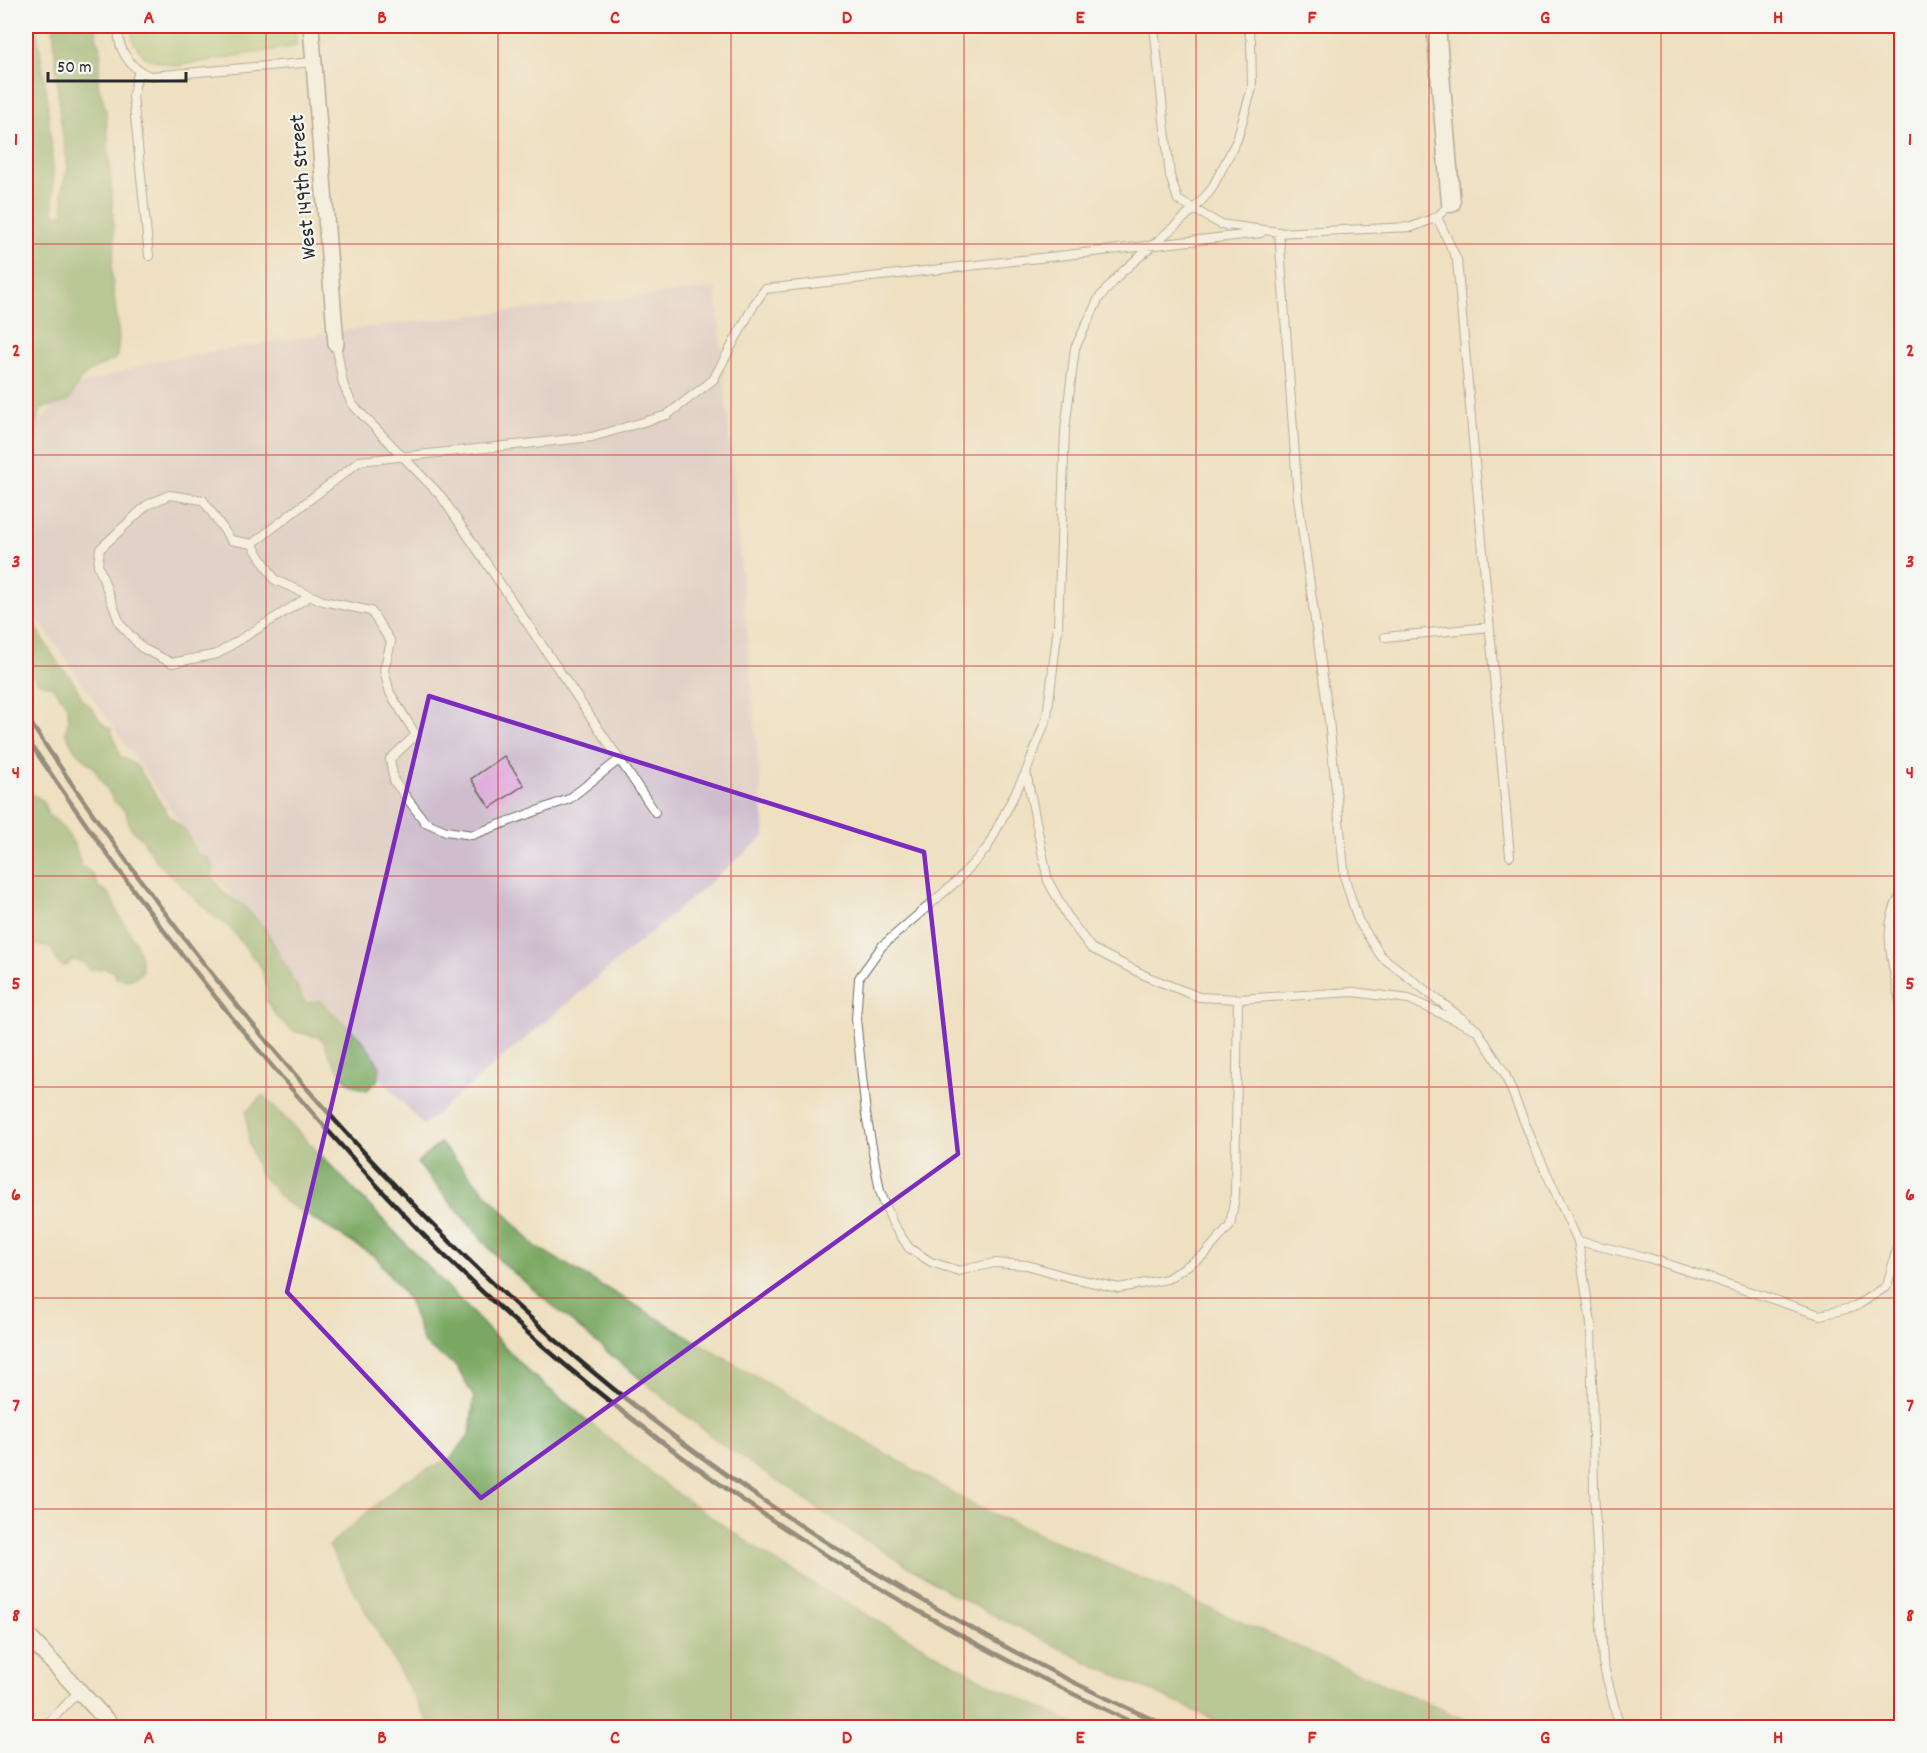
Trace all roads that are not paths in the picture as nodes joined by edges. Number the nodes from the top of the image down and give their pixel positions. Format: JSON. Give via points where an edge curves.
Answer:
{"nodes":[{"id":1,"x":119,"y":26,"type":"edge"},
{"id":2,"x":311,"y":26,"type":"edge"},
{"id":3,"x":1154,"y":26,"type":"edge"},
{"id":4,"x":1247,"y":26,"type":"edge"},
{"id":5,"x":1436,"y":26,"type":"edge"},
{"id":6,"x":314,"y":62,"type":"junction"},
{"id":7,"x":138,"y":73,"type":"junction"},
{"id":8,"x":1451,"y":203,"type":"joint"},
{"id":9,"x":1193,"y":210,"type":"junction"},
{"id":10,"x":1437,"y":217,"type":"junction"},
{"id":11,"x":1279,"y":232,"type":"junction"},
{"id":12,"x":1154,"y":244,"type":"junction"},
{"id":13,"x":149,"y":256,"type":"dead end"},
{"id":14,"x":336,"y":344,"type":"joint"},
{"id":15,"x":401,"y":455,"type":"junction"},
{"id":16,"x":252,"y":544,"type":"junction"},
{"id":17,"x":310,"y":596,"type":"junction"},
{"id":18,"x":1490,"y":627,"type":"junction"},
{"id":19,"x":1385,"y":637,"type":"dead end"},
{"id":20,"x":620,"y":759,"type":"junction"},
{"id":21,"x":1026,"y":772,"type":"junction"},
{"id":22,"x":656,"y":812,"type":"dead end"},
{"id":23,"x":1510,"y":856,"type":"dead end"},
{"id":24,"x":1902,"y":894,"type":"edge"},
{"id":25,"x":1238,"y":999,"type":"junction"},
{"id":26,"x":1902,"y":1014,"type":"edge"},
{"id":27,"x":1477,"y":1030,"type":"junction"},
{"id":28,"x":1902,"y":1229,"type":"edge"},
{"id":29,"x":1578,"y":1241,"type":"junction"},
{"id":30,"x":26,"y":1634,"type":"edge"},
{"id":31,"x":79,"y":1691,"type":"junction"},
{"id":32,"x":26,"y":1720,"type":"edge"},
{"id":33,"x":33,"y":1728,"type":"edge"},
{"id":34,"x":44,"y":1728,"type":"edge"},
{"id":35,"x":114,"y":1728,"type":"edge"},
{"id":36,"x":1620,"y":1728,"type":"edge"}],
"edges":[{"from":1,"to":7,"type":"lane","via":[[121,47]]},
{"from":2,"to":6,"type":"street","name":"West 149th Street"},
{"from":3,"to":9,"type":"lane","via":[[1170,176],[1178,200]]},
{"from":4,"to":9,"type":"lane","via":[[1252,88],[1237,140],[1211,190]]},
{"from":5,"to":8,"type":"street"},
{"from":6,"to":7,"type":"lane","via":[[151,76]]},
{"from":6,"to":14,"type":"street","name":"West 149th Street"},
{"from":7,"to":13,"type":"lane","via":[[133,96]]},
{"from":8,"to":10,"type":"lane"},
{"from":9,"to":11,"type":"lane","via":[[1220,224]]},
{"from":9,"to":12,"type":"lane"},
{"from":10,"to":11,"type":"lane","via":[[1412,227]]},
{"from":10,"to":18,"type":"lane","via":[[1456,260]]},
{"from":11,"to":12,"type":"lane"},
{"from":11,"to":27,"type":"lane","via":[[1298,499],[1329,720],[1345,879],[1358,920],[1381,956]]},
{"from":12,"to":15,"type":"lane","via":[[765,290],[713,380],[667,415],[592,437]]},
{"from":12,"to":21,"type":"lane","via":[[1120,273],[1099,298],[1075,348],[1065,430],[1058,627],[1047,717]]},
{"from":14,"to":15,"type":"lane","via":[[343,384],[352,404]]},
{"from":15,"to":16,"type":"lane","via":[[360,460]]},
{"from":15,"to":20,"type":"lane","via":[[441,496]]},
{"from":16,"to":17,"type":"lane","via":[[275,580]]},
{"from":16,"to":17,"type":"lane","via":[[231,540],[203,500],[169,495],[147,505],[100,549],[98,565],[120,624],[142,648],[172,663],[217,654]]},
{"from":17,"to":20,"type":"lane","via":[[371,611],[391,642],[384,670],[390,693],[416,735],[390,759],[394,782],[424,822],[472,835],[569,799]]},
{"from":18,"to":19,"type":"lane"},
{"from":18,"to":23,"type":"lane"},
{"from":20,"to":22,"type":"lane"},
{"from":21,"to":25,"type":"lane","via":[[1048,881],[1091,948],[1199,997]]},
{"from":21,"to":25,"type":"lane","via":[[987,848],[957,881],[882,946],[860,978],[856,1019],[866,1114],[880,1191],[893,1224],[909,1248],[931,1262],[959,1271],[994,1263],[1027,1264],[1119,1288],[1167,1279],[1205,1254],[1230,1226],[1235,1196]]},
{"from":24,"to":26,"type":"lane","via":[[1892,907],[1889,940]]},
{"from":25,"to":27,"type":"lane","via":[[1353,992],[1408,999]]},
{"from":27,"to":29,"type":"lane","via":[[1505,1074]]},
{"from":28,"to":29,"type":"lane","via":[[1887,1286],[1855,1307],[1820,1316],[1649,1258]]},
{"from":29,"to":36,"type":"lane","via":[[1591,1323],[1603,1663]]},
{"from":30,"to":31,"type":"street"},
{"from":31,"to":34,"type":"lane"},
{"from":31,"to":35,"type":"street"},
{"from":32,"to":33,"type":"lane"}]}
